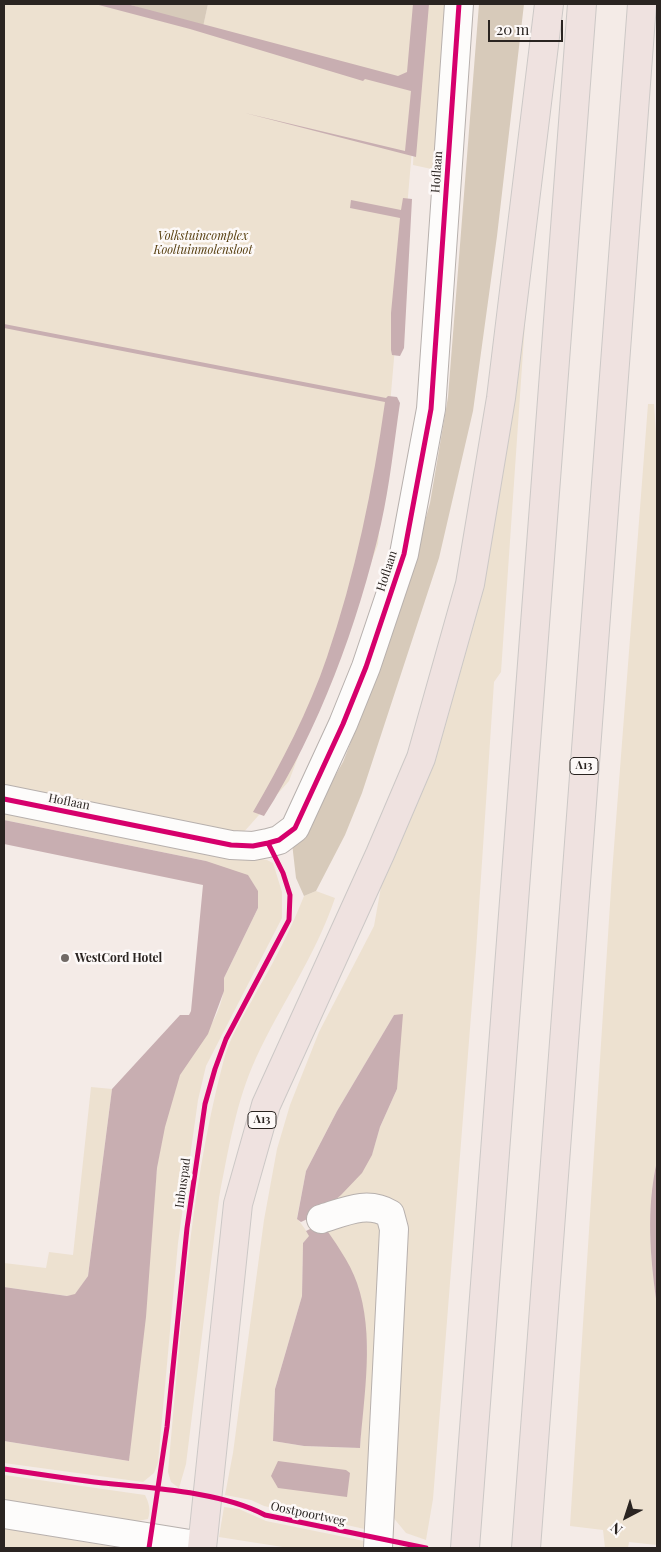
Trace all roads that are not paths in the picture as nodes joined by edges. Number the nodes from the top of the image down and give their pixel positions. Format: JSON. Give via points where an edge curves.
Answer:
{"nodes":[{"id":1,"x":459,"y":4,"type":"edge"},
{"id":2,"x":549,"y":4,"type":"edge"},
{"id":3,"x":582,"y":4,"type":"edge"},
{"id":4,"x":642,"y":4,"type":"edge"},
{"id":5,"x":4,"y":799,"type":"edge"},
{"id":6,"x":320,"y":1219,"type":"dead end"},
{"id":7,"x":4,"y":1514,"type":"edge"},
{"id":8,"x":527,"y":1538,"type":"edge"},
{"id":9,"x":202,"y":1547,"type":"edge"},
{"id":10,"x":378,"y":1548,"type":"edge"},
{"id":11,"x":465,"y":1548,"type":"edge"}],
"edges":[{"from":1,"to":5,"type":"street","name":"Hoflaan","via":[[431,408],[404,554],[343,724],[295,828],[279,840],[268,843],[231,845]]},
{"from":2,"to":9,"type":"highway","number":"A13","via":[[501,398],[470,584],[421,758],[266,1105],[243,1186],[237,1214]]},
{"from":3,"to":11,"type":"highway"},
{"from":4,"to":8,"type":"highway","number":"A13"},
{"from":6,"to":10,"type":"street","via":[[363,1207],[379,1207],[390,1214],[394,1229]]},
{"from":7,"to":9,"type":"street"}]}
